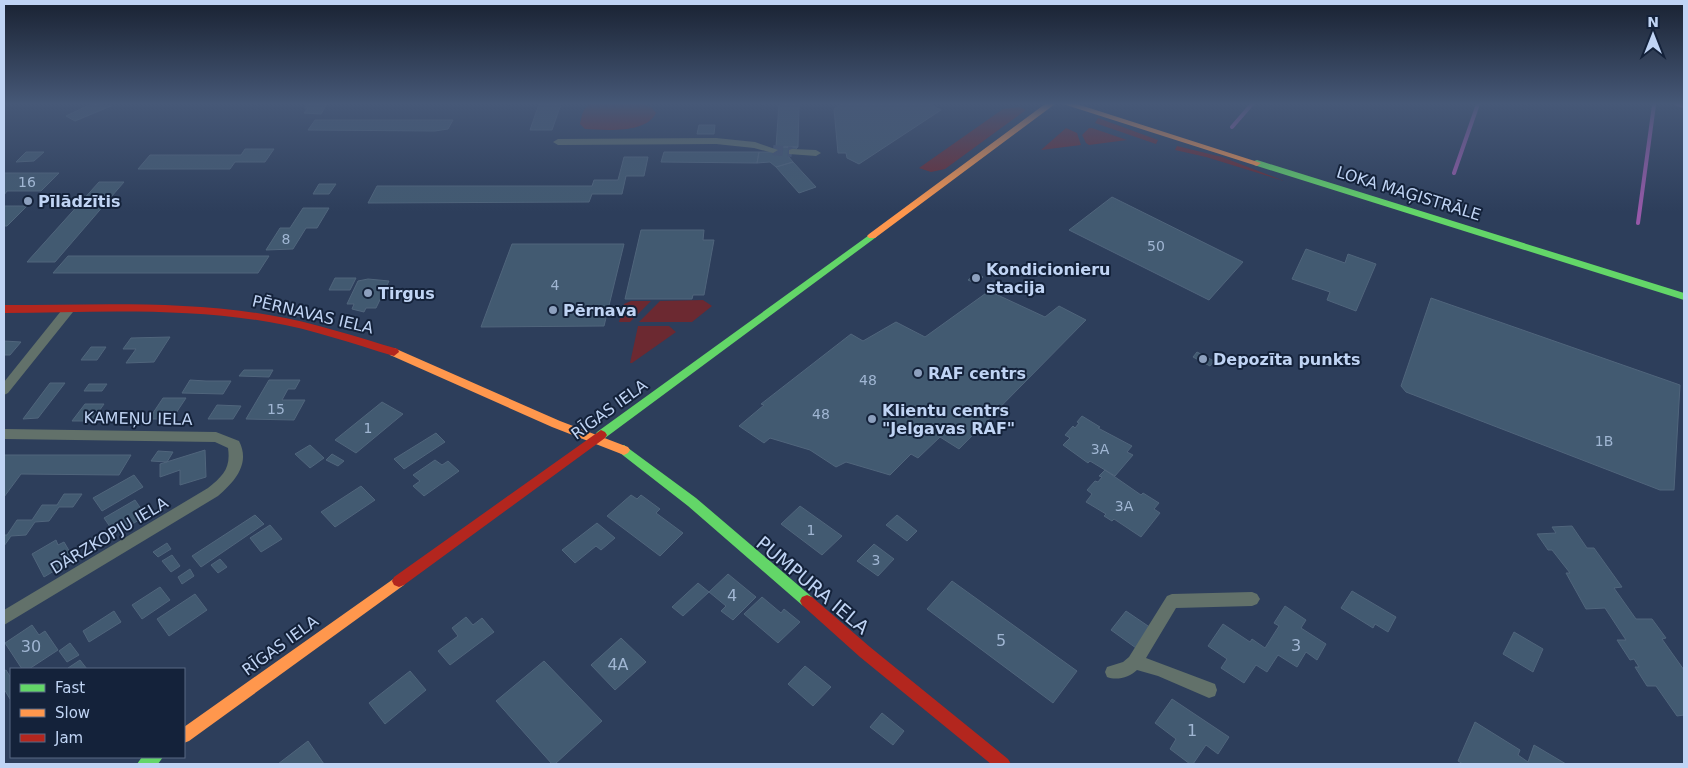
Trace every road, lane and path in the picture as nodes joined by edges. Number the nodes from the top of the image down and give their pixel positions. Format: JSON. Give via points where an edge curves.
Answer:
{"nodes":[{"id":1,"x":1002,"y":140,"type":"edge"},
{"id":2,"x":1182,"y":140,"type":"edge"},
{"id":3,"x":558,"y":142,"type":"dead end"},
{"id":4,"x":773,"y":150,"type":"tunnel mouth"},
{"id":5,"x":792,"y":152,"type":"tunnel mouth"},
{"id":6,"x":816,"y":153,"type":"dead end"},
{"id":7,"x":1684,"y":297,"type":"edge"},
{"id":8,"x":4,"y":309,"type":"edge"},
{"id":9,"x":69,"y":309,"type":"junction"},
{"id":10,"x":4,"y":389,"type":"edge"},
{"id":11,"x":4,"y":434,"type":"edge"},
{"id":12,"x":596,"y":439,"type":"junction"},
{"id":13,"x":230,"y":478,"type":"joint"},
{"id":14,"x":1252,"y":599,"type":"dead end"},
{"id":15,"x":4,"y":618,"type":"edge"},
{"id":16,"x":1135,"y":662,"type":"junction"},
{"id":17,"x":1113,"y":672,"type":"dead end"},
{"id":18,"x":1209,"y":690,"type":"dead end"},
{"id":19,"x":185,"y":735,"type":"edge"},
{"id":20,"x":1004,"y":764,"type":"edge"}],
"edges":[{"from":1,"to":12,"type":"main road","name":"RĪGAS IELA"},
{"from":2,"to":7,"type":"main road","name":"LOKA MAĢISTRĀLE"},
{"from":3,"to":4,"type":"street","via":[[716,141]]},
{"from":5,"to":6,"type":"street"},
{"from":8,"to":9,"type":"main road","name":"PĒRNAVAS IELA"},
{"from":9,"to":10,"type":"street"},
{"from":9,"to":12,"type":"main road","name":"PĒRNAVAS IELA","via":[[209,310],[315,329],[398,353]]},
{"from":11,"to":13,"type":"street","name":"KAMEŅU IELA","via":[[216,437],[234,445],[238,461]]},
{"from":12,"to":19,"type":"main road","name":"RĪGAS IELA"},
{"from":12,"to":20,"type":"main road","name":"PUMPURA IELA","via":[[627,451],[692,502],[865,652]]},
{"from":13,"to":15,"type":"street","name":"DĀRZKOPJU IELA","via":[[213,492]]},
{"from":14,"to":16,"type":"street","via":[[1172,601]]},
{"from":16,"to":17,"type":"street","via":[[1127,669]]},
{"from":16,"to":18,"type":"street"}]}
